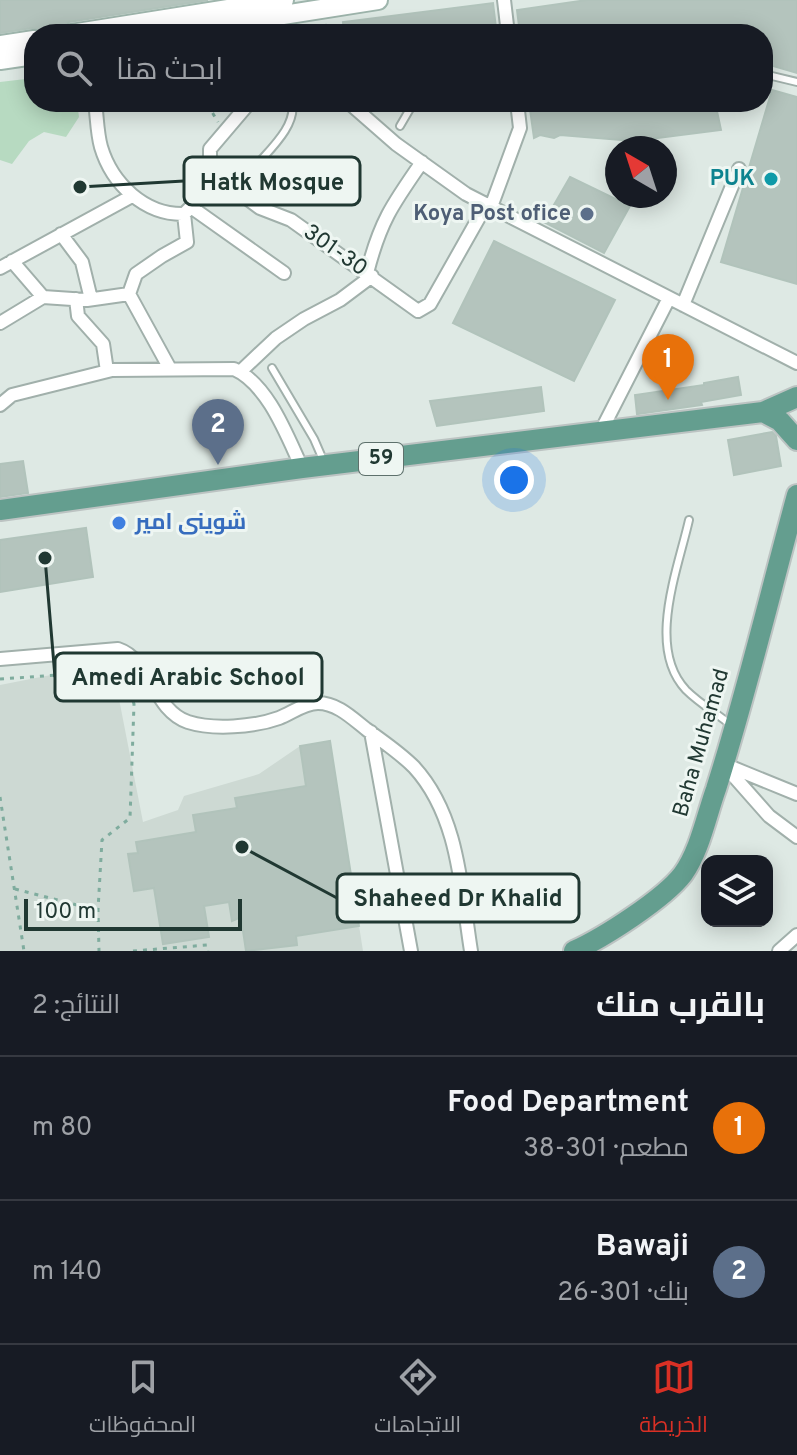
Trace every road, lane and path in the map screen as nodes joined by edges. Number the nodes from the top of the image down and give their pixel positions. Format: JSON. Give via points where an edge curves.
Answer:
{"nodes":[{"id":1,"x":284,"y":0,"type":"edge"},
{"id":2,"x":378,"y":0,"type":"edge"},
{"id":3,"x":504,"y":0,"type":"edge"},
{"id":4,"x":134,"y":24,"type":"edge"},
{"id":5,"x":269,"y":24,"type":"edge"},
{"id":6,"x":507,"y":24,"type":"edge"},
{"id":7,"x":24,"y":41,"type":"edge"},
{"id":8,"x":0,"y":45,"type":"edge"},
{"id":9,"x":24,"y":56,"type":"edge"},
{"id":10,"x":0,"y":60,"type":"edge"},
{"id":11,"x":773,"y":76,"type":"edge"},
{"id":12,"x":797,"y":82,"type":"edge"},
{"id":13,"x":96,"y":112,"type":"edge"},
{"id":14,"x":212,"y":112,"type":"edge"},
{"id":15,"x":241,"y":112,"type":"edge"},
{"id":16,"x":292,"y":112,"type":"edge"},
{"id":17,"x":360,"y":112,"type":"edge"},
{"id":18,"x":408,"y":112,"type":"edge"},
{"id":19,"x":518,"y":112,"type":"edge"},
{"id":20,"x":400,"y":126,"type":"dead end"},
{"id":21,"x":224,"y":131,"type":"junction"},
{"id":22,"x":422,"y":162,"type":"junction"},
{"id":23,"x":255,"y":167,"type":"dead end"},
{"id":24,"x":739,"y":169,"type":"dead end"},
{"id":25,"x":209,"y":170,"type":"junction"},
{"id":26,"x":132,"y":196,"type":"junction"},
{"id":27,"x":488,"y":206,"type":"junction"},
{"id":28,"x":188,"y":211,"type":"junction"},
{"id":29,"x":61,"y":234,"type":"junction"},
{"id":30,"x":12,"y":261,"type":"junction"},
{"id":31,"x":0,"y":268,"type":"edge"},
{"id":32,"x":284,"y":273,"type":"dead end"},
{"id":33,"x":369,"y":274,"type":"junction"},
{"id":34,"x":129,"y":294,"type":"junction"},
{"id":35,"x":43,"y":297,"type":"junction"},
{"id":36,"x":669,"y":298,"type":"junction"},
{"id":37,"x":76,"y":299,"type":"junction"},
{"id":38,"x":91,"y":299,"type":"junction"},
{"id":39,"x":683,"y":305,"type":"junction"},
{"id":40,"x":0,"y":323,"type":"edge"},
{"id":41,"x":797,"y":363,"type":"edge"},
{"id":42,"x":169,"y":367,"type":"junction"},
{"id":43,"x":272,"y":368,"type":"dead end"},
{"id":44,"x":107,"y":371,"type":"junction"},
{"id":45,"x":241,"y":371,"type":"junction"},
{"id":46,"x":797,"y":397,"type":"edge"},
{"id":47,"x":0,"y":405,"type":"edge"},
{"id":48,"x":763,"y":412,"type":"junction"},
{"id":49,"x":600,"y":433,"type":"junction"},
{"id":50,"x":797,"y":440,"type":"edge"},
{"id":51,"x":325,"y":465,"type":"junction"},
{"id":52,"x":302,"y":468,"type":"junction"},
{"id":53,"x":797,"y":495,"type":"edge"},
{"id":54,"x":0,"y":510,"type":"edge"},
{"id":55,"x":689,"y":520,"type":"dead end"},
{"id":56,"x":0,"y":659,"type":"edge"},
{"id":57,"x":0,"y":679,"type":"edge"},
{"id":58,"x":734,"y":727,"type":"junction"},
{"id":59,"x":371,"y":732,"type":"junction"},
{"id":60,"x":723,"y":764,"type":"junction"},
{"id":61,"x":797,"y":794,"type":"edge"},
{"id":62,"x":0,"y":797,"type":"edge"},
{"id":63,"x":797,"y":837,"type":"edge"},
{"id":64,"x":15,"y":889,"type":"junction"},
{"id":65,"x":98,"y":910,"type":"junction"},
{"id":66,"x":797,"y":935,"type":"edge"},
{"id":67,"x":24,"y":951,"type":"edge"},
{"id":68,"x":99,"y":951,"type":"edge"},
{"id":69,"x":133,"y":951,"type":"edge"},
{"id":70,"x":208,"y":951,"type":"edge"},
{"id":71,"x":411,"y":951,"type":"edge"},
{"id":72,"x":471,"y":951,"type":"edge"},
{"id":73,"x":574,"y":951,"type":"edge"},
{"id":74,"x":779,"y":951,"type":"edge"}],
"edges":[{"from":1,"to":4,"type":"main road"},
{"from":2,"to":5,"type":"main road"},
{"from":3,"to":6,"type":"street"},
{"from":7,"to":8,"type":"main road"},
{"from":9,"to":10,"type":"main road"},
{"from":11,"to":12,"type":"lane"},
{"from":13,"to":26,"type":"street","via":[[100,146]]},
{"from":14,"to":21,"type":"path"},
{"from":15,"to":21,"type":"street"},
{"from":16,"to":23,"type":"lane","via":[[287,127]]},
{"from":17,"to":22,"type":"street"},
{"from":18,"to":20,"type":"lane"},
{"from":19,"to":27,"type":"street","via":[[520,128]]},
{"from":21,"to":25,"type":"street","via":[[210,149]]},
{"from":22,"to":27,"type":"street"},
{"from":22,"to":33,"type":"street","via":[[393,201],[378,233]]},
{"from":24,"to":39,"type":"street"},
{"from":25,"to":28,"type":"street","via":[[210,188]]},
{"from":25,"to":33,"type":"street","name":"301-30","via":[[260,208],[291,220]]},
{"from":26,"to":28,"type":"street","via":[[168,215]]},
{"from":26,"to":29,"type":"street"},
{"from":27,"to":33,"type":"street","name":"301-30","via":[[430,304],[418,311]]},
{"from":27,"to":36,"type":"street"},
{"from":28,"to":32,"type":"street"},
{"from":28,"to":34,"type":"street","via":[[187,242],[136,274]]},
{"from":29,"to":30,"type":"street"},
{"from":29,"to":38,"type":"street","via":[[82,262]]},
{"from":30,"to":31,"type":"street"},
{"from":30,"to":35,"type":"street"},
{"from":33,"to":45,"type":"street","via":[[340,300],[276,338]]},
{"from":34,"to":38,"type":"street"},
{"from":34,"to":42,"type":"street"},
{"from":35,"to":37,"type":"street"},
{"from":35,"to":40,"type":"street"},
{"from":36,"to":39,"type":"street"},
{"from":36,"to":49,"type":"street"},
{"from":37,"to":38,"type":"street"},
{"from":37,"to":44,"type":"street","via":[[78,316],[103,344]]},
{"from":39,"to":41,"type":"street"},
{"from":42,"to":44,"type":"street"},
{"from":42,"to":45,"type":"street"},
{"from":43,"to":51,"type":"lane"},
{"from":44,"to":47,"type":"street","via":[[12,395]]},
{"from":45,"to":52,"type":"street","via":[[276,414]]},
{"from":46,"to":48,"type":"main road","number":"59"},
{"from":48,"to":49,"type":"main road","number":"59"},
{"from":48,"to":50,"type":"main road"},
{"from":49,"to":51,"type":"main road","number":"59"},
{"from":51,"to":52,"type":"main road","number":"59"},
{"from":52,"to":54,"type":"main road","number":"59"},
{"from":53,"to":58,"type":"main road","name":"Baha Muhamad"},
{"from":55,"to":58,"type":"lane","via":[[665,624],[669,659],[685,688]]},
{"from":56,"to":59,"type":"street","via":[[118,649],[128,653],[156,695],[184,721],[241,726],[320,703],[338,708]]},
{"from":57,"to":65,"type":"path","via":[[103,672],[126,681],[134,704],[130,818],[102,840]]},
{"from":58,"to":60,"type":"main road","name":"Baha Muhamad"},
{"from":59,"to":71,"type":"street"},
{"from":59,"to":72,"type":"street","via":[[415,768],[445,816]]},
{"from":60,"to":61,"type":"street"},
{"from":60,"to":63,"type":"street","via":[[769,816]]},
{"from":60,"to":73,"type":"main road","name":"Baha Muhamad","via":[[695,853],[682,875],[595,942]]},
{"from":62,"to":64,"type":"path"},
{"from":64,"to":65,"type":"path"},
{"from":64,"to":67,"type":"path"},
{"from":65,"to":68,"type":"path"},
{"from":66,"to":74,"type":"street"},
{"from":69,"to":70,"type":"path","via":[[207,945]]}]}
